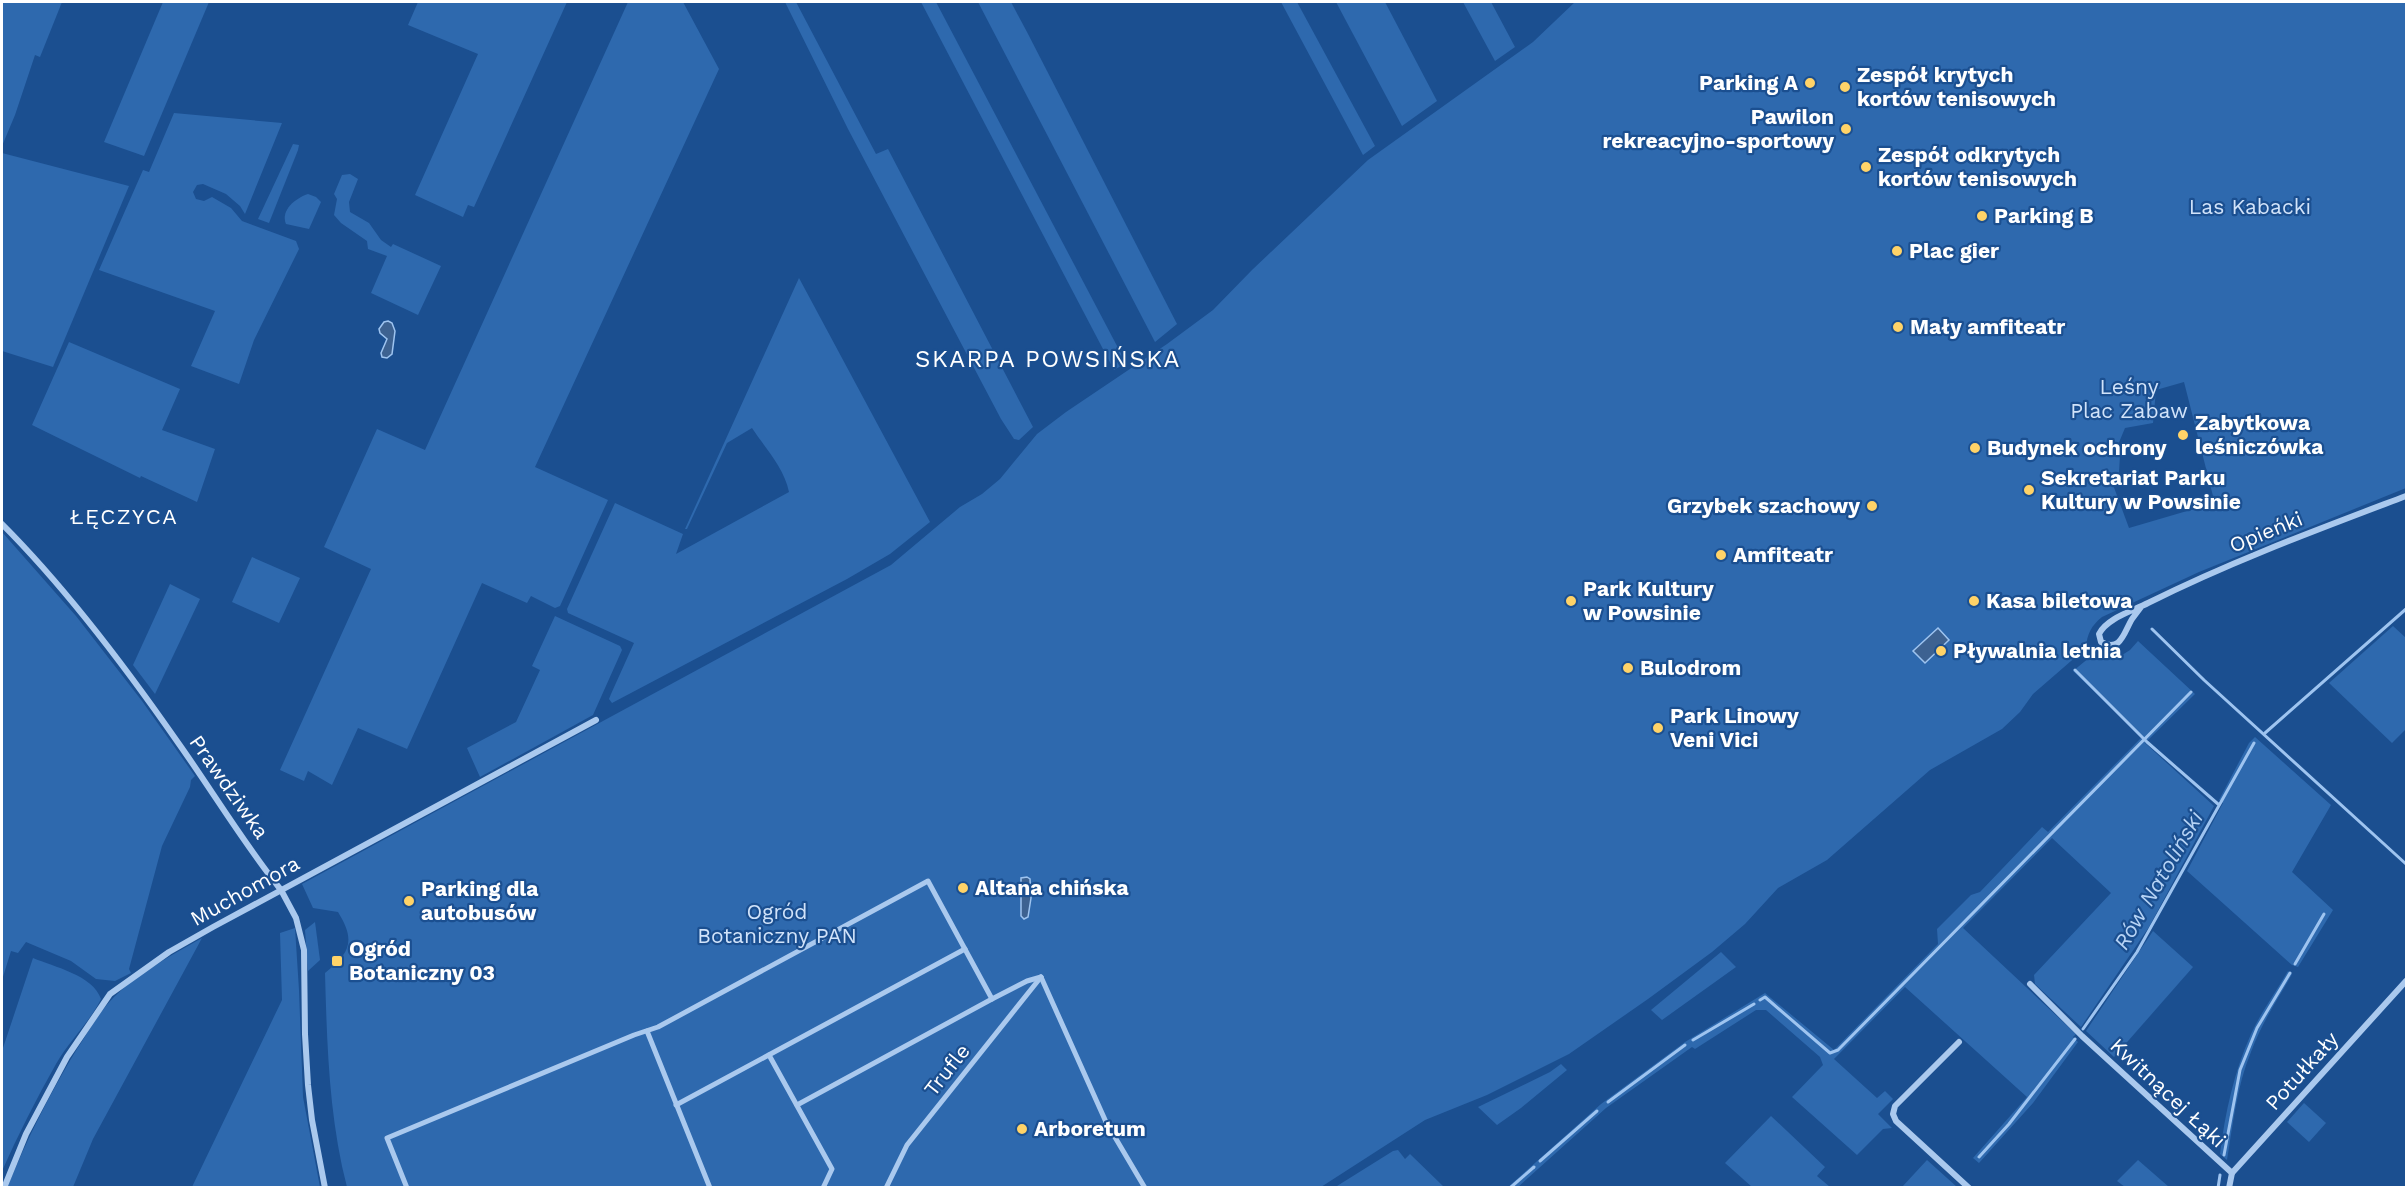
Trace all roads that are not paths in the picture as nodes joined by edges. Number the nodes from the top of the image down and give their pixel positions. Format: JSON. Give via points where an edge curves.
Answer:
{"nodes":[{"id":1,"x":2406,"y":496,"type":"edge"},
{"id":2,"x":2,"y":524,"type":"edge"},
{"id":3,"x":2141,"y":607,"type":"junction"},
{"id":4,"x":596,"y":720,"type":"dead end"},
{"id":5,"x":281,"y":890,"type":"junction"},
{"id":6,"x":965,"y":950,"type":"junction"},
{"id":7,"x":1041,"y":977,"type":"junction"},
{"id":8,"x":2406,"y":981,"type":"edge"},
{"id":9,"x":2030,"y":984,"type":"dead end"},
{"id":10,"x":992,"y":999,"type":"junction"},
{"id":11,"x":647,"y":1031,"type":"junction"},
{"id":12,"x":1959,"y":1042,"type":"dead end"},
{"id":13,"x":770,"y":1055,"type":"junction"},
{"id":14,"x":676,"y":1105,"type":"junction"},
{"id":15,"x":797,"y":1105,"type":"junction"},
{"id":16,"x":2232,"y":1173,"type":"junction"},
{"id":17,"x":4,"y":1188,"type":"edge"},
{"id":18,"x":325,"y":1188,"type":"edge"},
{"id":19,"x":407,"y":1188,"type":"edge"},
{"id":20,"x":710,"y":1188,"type":"edge"},
{"id":21,"x":823,"y":1188,"type":"edge"},
{"id":22,"x":886,"y":1188,"type":"edge"},
{"id":23,"x":1145,"y":1188,"type":"edge"},
{"id":24,"x":1969,"y":1188,"type":"edge"},
{"id":25,"x":2229,"y":1188,"type":"edge"}],
"edges":[{"from":1,"to":3,"type":"street","name":"Opieńki","via":[[2204,576]]},
{"from":2,"to":5,"type":"street","name":"Prawdziwka","via":[[131,680]]},
{"from":3,"to":3,"type":"street","name":"Opieńki","via":[[2105,626],[2099,634],[2101,642],[2109,646],[2123,639]]},
{"from":4,"to":5,"type":"street","name":"Muchomora"},
{"from":5,"to":17,"type":"street","name":"Muchomora","via":[[169,952],[110,994],[67,1057],[26,1134]]},
{"from":5,"to":18,"type":"street","name":"Prawdziwka","via":[[296,918],[304,950],[308,1085]]},
{"from":6,"to":10,"type":"street"},
{"from":6,"to":11,"type":"street","via":[[927,881]]},
{"from":6,"to":13,"type":"street"},
{"from":7,"to":10,"type":"street"},
{"from":7,"to":22,"type":"street","name":"Trufle","via":[[907,1145]]},
{"from":7,"to":23,"type":"street","via":[[1106,1122]]},
{"from":8,"to":16,"type":"street","name":"Potułkały"},
{"from":9,"to":16,"type":"street","name":"Kwitnącej Łąki"},
{"from":10,"to":15,"type":"street"},
{"from":11,"to":14,"type":"street"},
{"from":11,"to":19,"type":"street","via":[[387,1138]]},
{"from":12,"to":24,"type":"street","via":[[1895,1106],[1893,1114]]},
{"from":13,"to":14,"type":"street"},
{"from":13,"to":15,"type":"street"},
{"from":14,"to":20,"type":"street"},
{"from":15,"to":21,"type":"street","via":[[832,1169]]},
{"from":16,"to":25,"type":"street"}]}
